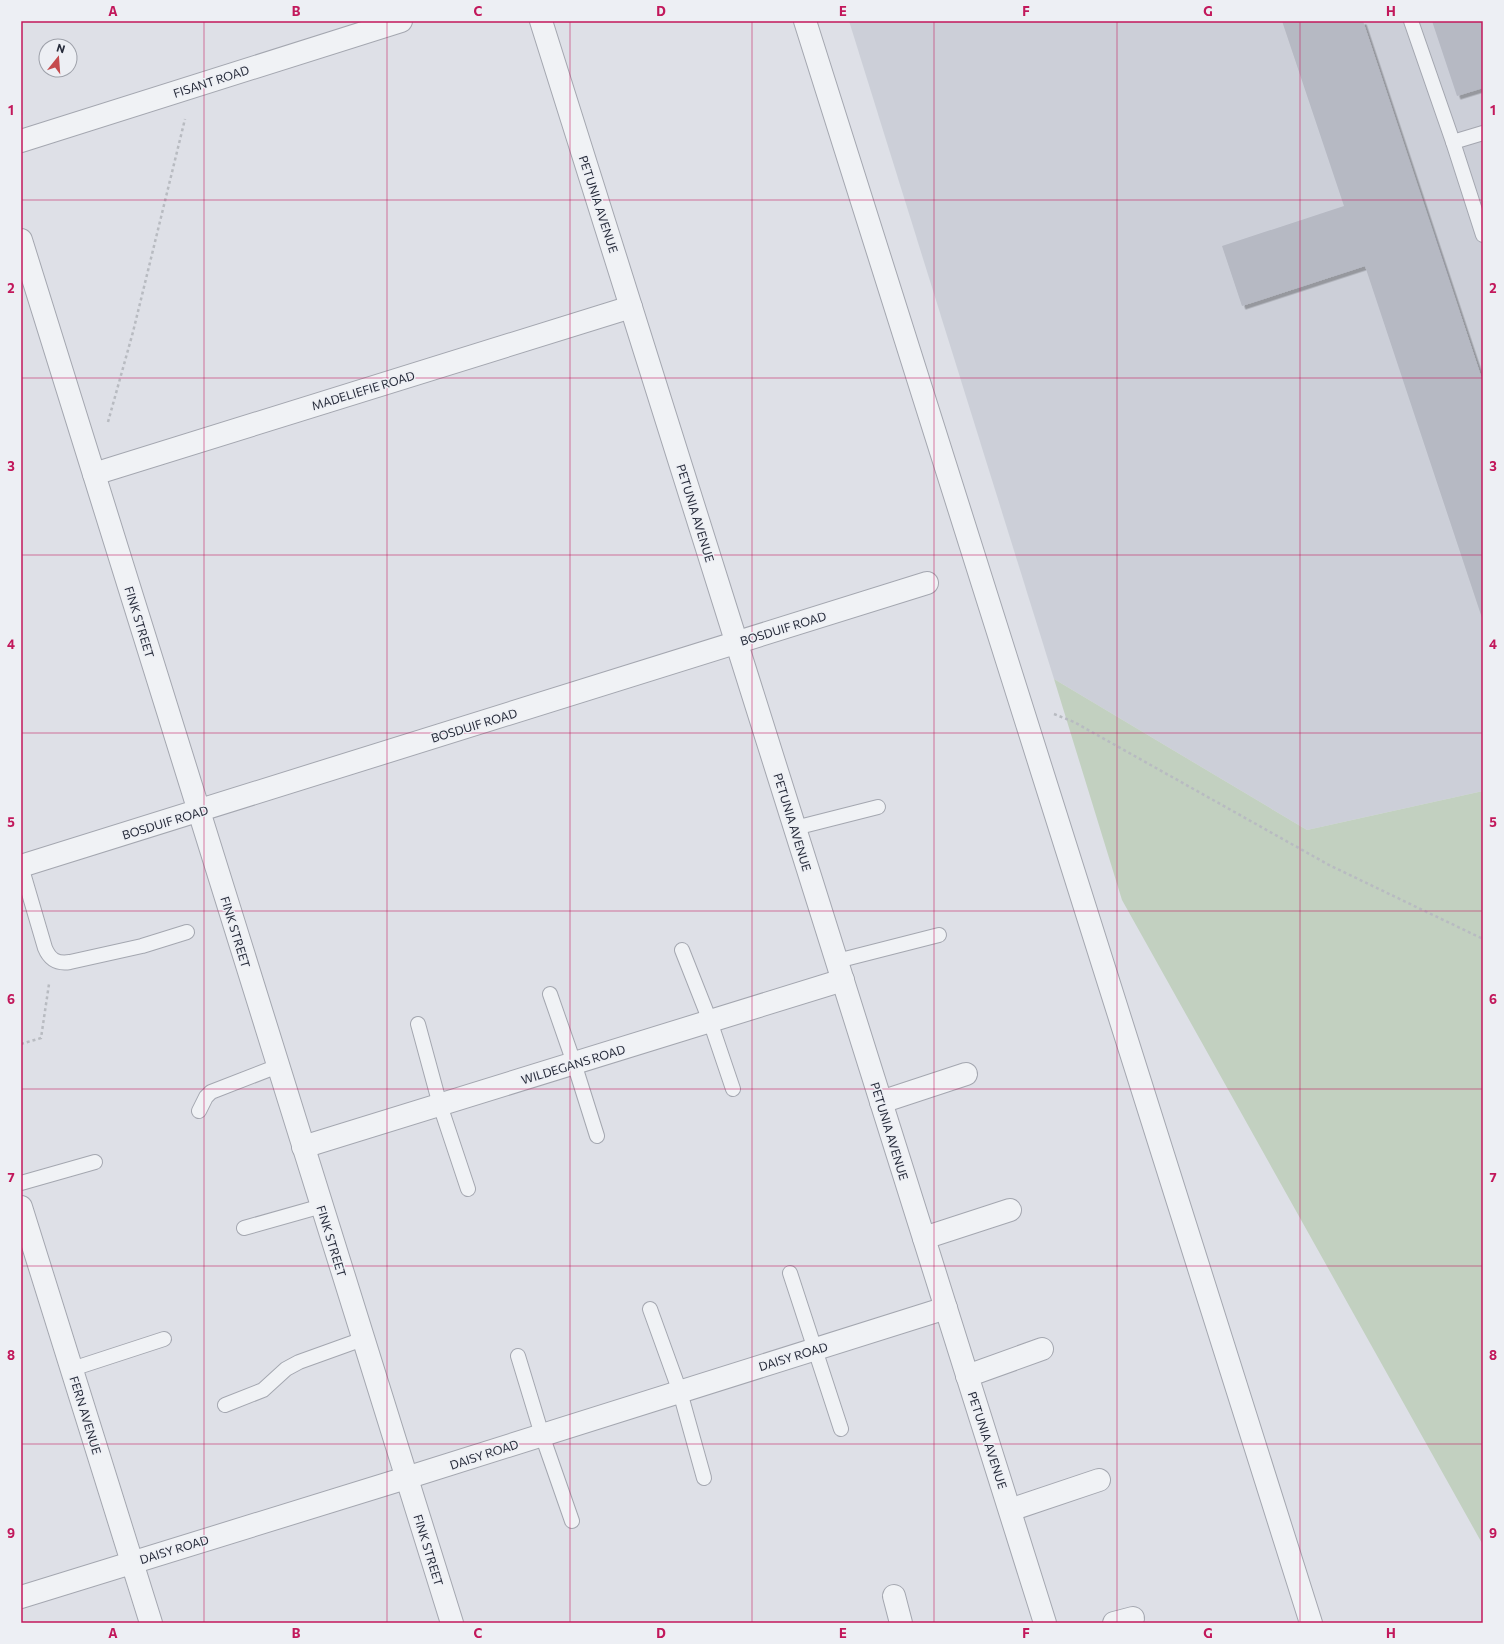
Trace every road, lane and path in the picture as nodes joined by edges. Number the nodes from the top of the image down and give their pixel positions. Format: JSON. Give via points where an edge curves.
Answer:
{"nodes":[{"id":1,"x":401,"y":21,"type":"edge"},
{"id":2,"x":541,"y":21,"type":"edge"},
{"id":3,"x":805,"y":21,"type":"edge"},
{"id":4,"x":1411,"y":21,"type":"edge"},
{"id":5,"x":193,"y":87,"type":"junction"},
{"id":6,"x":1483,"y":132,"type":"edge"},
{"id":7,"x":21,"y":141,"type":"edge"},
{"id":8,"x":1454,"y":142,"type":"junction"},
{"id":9,"x":1483,"y":235,"type":"edge"},
{"id":10,"x":21,"y":240,"type":"edge"},
{"id":11,"x":631,"y":306,"type":"junction"},
{"id":12,"x":106,"y":429,"type":"dead end"},
{"id":13,"x":94,"y":474,"type":"junction"},
{"id":14,"x":927,"y":584,"type":"dead end"},
{"id":15,"x":737,"y":642,"type":"junction"},
{"id":16,"x":1018,"y":698,"type":"junction"},
{"id":17,"x":878,"y":807,"type":"dead end"},
{"id":18,"x":198,"y":811,"type":"junction"},
{"id":19,"x":795,"y":828,"type":"junction"},
{"id":20,"x":21,"y":866,"type":"edge"},
{"id":21,"x":187,"y":932,"type":"dead end"},
{"id":22,"x":939,"y":935,"type":"dead end"},
{"id":23,"x":1483,"y":939,"type":"edge"},
{"id":24,"x":682,"y":950,"type":"dead end"},
{"id":25,"x":53,"y":960,"type":"junction"},
{"id":26,"x":840,"y":970,"type":"junction"},
{"id":27,"x":550,"y":994,"type":"dead end"},
{"id":28,"x":710,"y":1021,"type":"junction"},
{"id":29,"x":418,"y":1024,"type":"dead end"},
{"id":30,"x":21,"y":1044,"type":"edge"},
{"id":31,"x":574,"y":1063,"type":"junction"},
{"id":32,"x":278,"y":1066,"type":"junction"},
{"id":33,"x":966,"y":1074,"type":"dead end"},
{"id":34,"x":733,"y":1089,"type":"dead end"},
{"id":35,"x":881,"y":1102,"type":"junction"},
{"id":36,"x":440,"y":1105,"type":"junction"},
{"id":37,"x":200,"y":1111,"type":"dead end"},
{"id":38,"x":597,"y":1136,"type":"dead end"},
{"id":39,"x":303,"y":1147,"type":"junction"},
{"id":40,"x":95,"y":1162,"type":"dead end"},
{"id":41,"x":21,"y":1183,"type":"edge"},
{"id":42,"x":468,"y":1189,"type":"dead end"},
{"id":43,"x":322,"y":1206,"type":"junction"},
{"id":44,"x":21,"y":1207,"type":"edge"},
{"id":45,"x":1010,"y":1210,"type":"dead end"},
{"id":46,"x":244,"y":1228,"type":"dead end"},
{"id":47,"x":924,"y":1238,"type":"junction"},
{"id":48,"x":790,"y":1273,"type":"dead end"},
{"id":49,"x":946,"y":1308,"type":"junction"},
{"id":50,"x":650,"y":1309,"type":"dead end"},
{"id":51,"x":164,"y":1339,"type":"dead end"},
{"id":52,"x":363,"y":1339,"type":"junction"},
{"id":53,"x":816,"y":1349,"type":"junction"},
{"id":54,"x":1042,"y":1349,"type":"dead end"},
{"id":55,"x":518,"y":1356,"type":"dead end"},
{"id":56,"x":72,"y":1369,"type":"junction"},
{"id":57,"x":967,"y":1376,"type":"junction"},
{"id":58,"x":680,"y":1392,"type":"junction"},
{"id":59,"x":225,"y":1405,"type":"dead end"},
{"id":60,"x":842,"y":1430,"type":"dead end"},
{"id":61,"x":542,"y":1435,"type":"junction"},
{"id":62,"x":406,"y":1478,"type":"junction"},
{"id":63,"x":704,"y":1478,"type":"dead end"},
{"id":64,"x":1100,"y":1480,"type":"dead end"},
{"id":65,"x":1010,"y":1510,"type":"junction"},
{"id":66,"x":572,"y":1521,"type":"dead end"},
{"id":67,"x":132,"y":1562,"type":"junction"},
{"id":68,"x":894,"y":1596,"type":"dead end"},
{"id":69,"x":21,"y":1597,"type":"edge"},
{"id":70,"x":151,"y":1623,"type":"edge"},
{"id":71,"x":452,"y":1623,"type":"edge"},
{"id":72,"x":901,"y":1623,"type":"edge"},
{"id":73,"x":1045,"y":1623,"type":"edge"},
{"id":74,"x":1311,"y":1623,"type":"edge"}],
"edges":[{"from":1,"to":5,"type":"street","name":"FISANT ROAD"},
{"from":2,"to":11,"type":"street","name":"PETUNIA AVENUE"},
{"from":3,"to":16,"type":"street"},
{"from":4,"to":8,"type":"lane"},
{"from":5,"to":7,"type":"street","name":"FISANT ROAD"},
{"from":5,"to":12,"type":"path","via":[[133,332]]},
{"from":6,"to":8,"type":"lane"},
{"from":8,"to":9,"type":"lane"},
{"from":10,"to":13,"type":"street","name":"FINK STREET"},
{"from":11,"to":13,"type":"street","name":"MADELIEFIE ROAD"},
{"from":11,"to":15,"type":"street","name":"PETUNIA AVENUE"},
{"from":13,"to":18,"type":"street","name":"FINK STREET"},
{"from":14,"to":15,"type":"street","name":"BOSDUIF ROAD"},
{"from":15,"to":18,"type":"street","name":"BOSDUIF ROAD"},
{"from":15,"to":19,"type":"street","name":"PETUNIA AVENUE"},
{"from":16,"to":23,"type":"path","via":[[1074,722],[1329,865]]},
{"from":16,"to":74,"type":"street"},
{"from":17,"to":19,"type":"lane"},
{"from":18,"to":20,"type":"street","name":"BOSDUIF ROAD"},
{"from":18,"to":32,"type":"street","name":"FINK STREET"},
{"from":19,"to":26,"type":"street","name":"PETUNIA AVENUE"},
{"from":20,"to":25,"type":"lane","via":[[45,948]]},
{"from":21,"to":25,"type":"lane","via":[[142,946],[70,962]]},
{"from":22,"to":26,"type":"lane"},
{"from":24,"to":28,"type":"lane"},
{"from":25,"to":30,"type":"path","via":[[41,1038]]},
{"from":26,"to":28,"type":"street","name":"WILDEGANS ROAD"},
{"from":26,"to":35,"type":"street","name":"PETUNIA AVENUE"},
{"from":27,"to":31,"type":"lane"},
{"from":28,"to":31,"type":"street","name":"WILDEGANS ROAD"},
{"from":28,"to":34,"type":"lane"},
{"from":29,"to":36,"type":"lane"},
{"from":31,"to":36,"type":"street","name":"WILDEGANS ROAD"},
{"from":31,"to":38,"type":"lane"},
{"from":32,"to":37,"type":"lane","via":[[211,1092]]},
{"from":32,"to":39,"type":"street","name":"FINK STREET"},
{"from":33,"to":35,"type":"street"},
{"from":35,"to":47,"type":"street","name":"PETUNIA AVENUE"},
{"from":36,"to":39,"type":"street","name":"WILDEGANS ROAD"},
{"from":36,"to":42,"type":"lane"},
{"from":39,"to":43,"type":"street","name":"FINK STREET"},
{"from":40,"to":41,"type":"lane"},
{"from":43,"to":46,"type":"lane"},
{"from":43,"to":52,"type":"street","name":"FINK STREET"},
{"from":44,"to":56,"type":"street","name":"FERN AVENUE"},
{"from":45,"to":47,"type":"street"},
{"from":47,"to":49,"type":"street","name":"PETUNIA AVENUE"},
{"from":48,"to":53,"type":"lane"},
{"from":49,"to":53,"type":"street","name":"DAISY ROAD"},
{"from":49,"to":57,"type":"street","name":"PETUNIA AVENUE"},
{"from":50,"to":58,"type":"lane"},
{"from":51,"to":56,"type":"lane"},
{"from":52,"to":59,"type":"lane","via":[[298,1362],[286,1369],[263,1390]]},
{"from":52,"to":62,"type":"street","name":"FINK STREET"},
{"from":53,"to":58,"type":"street","name":"DAISY ROAD"},
{"from":53,"to":60,"type":"lane"},
{"from":54,"to":57,"type":"street"},
{"from":55,"to":61,"type":"lane"},
{"from":56,"to":67,"type":"street","name":"FERN AVENUE"},
{"from":57,"to":65,"type":"street","name":"PETUNIA AVENUE"},
{"from":58,"to":61,"type":"street","name":"DAISY ROAD"},
{"from":58,"to":63,"type":"lane"},
{"from":61,"to":62,"type":"street","name":"DAISY ROAD"},
{"from":61,"to":66,"type":"lane"},
{"from":62,"to":67,"type":"street","name":"DAISY ROAD"},
{"from":62,"to":71,"type":"street","name":"FINK STREET"},
{"from":64,"to":65,"type":"street"},
{"from":65,"to":73,"type":"street","name":"PETUNIA AVENUE"},
{"from":67,"to":69,"type":"street","name":"DAISY ROAD"},
{"from":67,"to":70,"type":"street","name":"FERN AVENUE"},
{"from":68,"to":72,"type":"street"}]}
